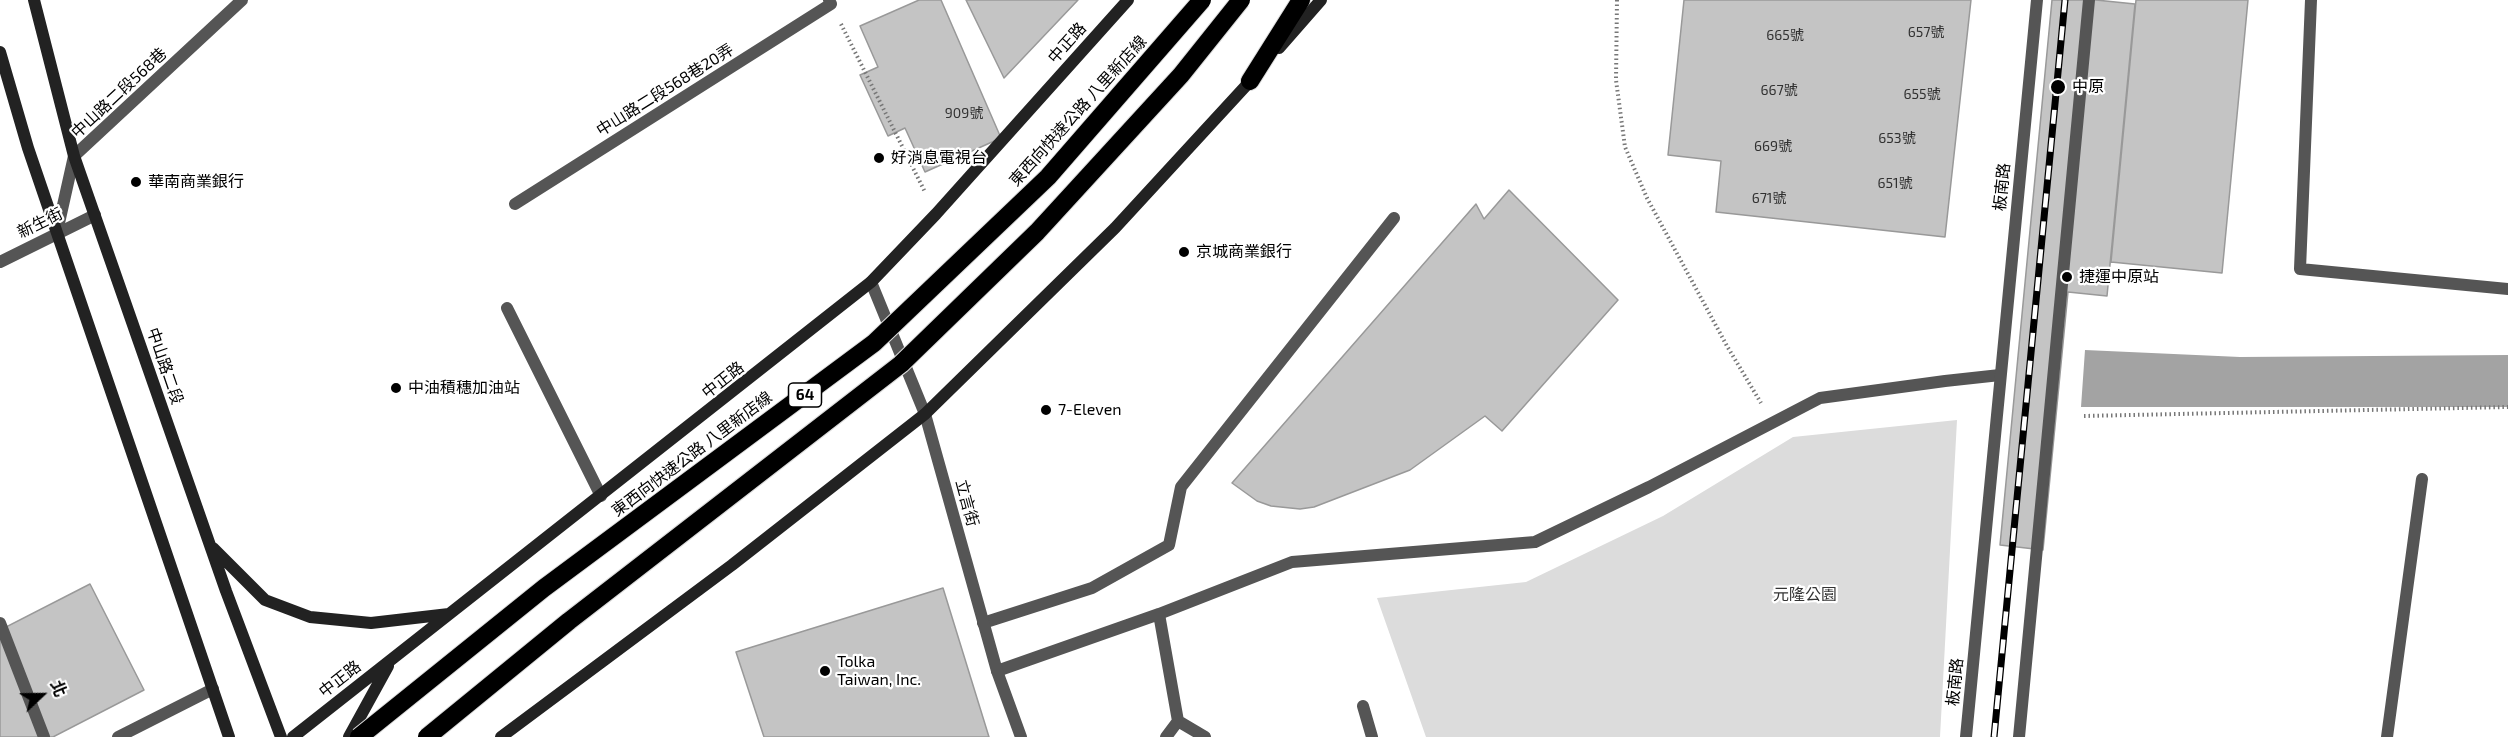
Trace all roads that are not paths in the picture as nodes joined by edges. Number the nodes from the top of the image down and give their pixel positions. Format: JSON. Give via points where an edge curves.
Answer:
{"nodes":[{"id":1,"x":34,"y":0,"type":"edge"},
{"id":2,"x":242,"y":0,"type":"edge"},
{"id":3,"x":1128,"y":0,"type":"edge"},
{"id":4,"x":1202,"y":0,"type":"edge"},
{"id":5,"x":1241,"y":0,"type":"edge"},
{"id":6,"x":1301,"y":0,"type":"edge"},
{"id":7,"x":1321,"y":0,"type":"edge"},
{"id":8,"x":2037,"y":0,"type":"edge"},
{"id":9,"x":2089,"y":0,"type":"edge"},
{"id":10,"x":2311,"y":0,"type":"edge"},
{"id":11,"x":830,"y":2,"type":"edge"},
{"id":12,"x":0,"y":52,"type":"edge"},
{"id":13,"x":1250,"y":81,"type":"junction"},
{"id":14,"x":74,"y":156,"type":"junction"},
{"id":15,"x":515,"y":204,"type":"dead end"},
{"id":16,"x":95,"y":215,"type":"junction"},
{"id":17,"x":1394,"y":218,"type":"dead end"},
{"id":18,"x":57,"y":232,"type":"junction"},
{"id":19,"x":0,"y":261,"type":"edge"},
{"id":20,"x":871,"y":282,"type":"junction"},
{"id":21,"x":2508,"y":289,"type":"edge"},
{"id":22,"x":507,"y":308,"type":"dead end"},
{"id":23,"x":2000,"y":377,"type":"junction"},
{"id":24,"x":925,"y":414,"type":"junction"},
{"id":25,"x":2422,"y":479,"type":"dead end"},
{"id":26,"x":601,"y":496,"type":"junction"},
{"id":27,"x":210,"y":545,"type":"junction"},
{"id":28,"x":450,"y":614,"type":"junction"},
{"id":29,"x":1159,"y":614,"type":"junction"},
{"id":30,"x":983,"y":623,"type":"junction"},
{"id":31,"x":0,"y":624,"type":"edge"},
{"id":32,"x":392,"y":660,"type":"junction"},
{"id":33,"x":997,"y":671,"type":"junction"},
{"id":34,"x":213,"y":689,"type":"junction"},
{"id":35,"x":1363,"y":706,"type":"dead end"},
{"id":36,"x":1178,"y":721,"type":"junction"},
{"id":37,"x":44,"y":737,"type":"edge"},
{"id":38,"x":118,"y":737,"type":"edge"},
{"id":39,"x":229,"y":737,"type":"edge"},
{"id":40,"x":281,"y":737,"type":"edge"},
{"id":41,"x":293,"y":737,"type":"edge"},
{"id":42,"x":350,"y":737,"type":"edge"},
{"id":43,"x":360,"y":737,"type":"edge"},
{"id":44,"x":427,"y":737,"type":"edge"},
{"id":45,"x":501,"y":737,"type":"edge"},
{"id":46,"x":1021,"y":737,"type":"edge"},
{"id":47,"x":1166,"y":737,"type":"edge"},
{"id":48,"x":1205,"y":737,"type":"edge"},
{"id":49,"x":1372,"y":737,"type":"edge"},
{"id":50,"x":1966,"y":737,"type":"edge"},
{"id":51,"x":2019,"y":737,"type":"edge"},
{"id":52,"x":2387,"y":737,"type":"edge"}],
"edges":[{"from":1,"to":14,"type":"main road","name":"中山路二段"},
{"from":2,"to":14,"type":"street","name":"中山路二段568巷"},
{"from":3,"to":20,"type":"main road","name":"中正路"},
{"from":4,"to":43,"type":"highway","name":"東西向快速公路 八里新店線","number":"64","bridge":true,"via":[[1048,177],[874,343],[544,588]]},
{"from":5,"to":44,"type":"highway","number":"64","bridge":true,"via":[[1181,75],[1037,232],[902,364],[568,621]]},
{"from":6,"to":13,"type":"highway"},
{"from":7,"to":13,"type":"main road"},
{"from":8,"to":23,"type":"street","name":"板南路"},
{"from":9,"to":51,"type":"street"},
{"from":10,"to":21,"type":"street","via":[[2300,269]]},
{"from":11,"to":15,"type":"street","name":"中山路二段568巷20弄"},
{"from":12,"to":18,"type":"main road"},
{"from":13,"to":24,"type":"main road","via":[[1115,228]]},
{"from":14,"to":16,"type":"main road","name":"中山路二段"},
{"from":14,"to":18,"type":"street","name":"中山路二段568巷"},
{"from":16,"to":18,"type":"street","name":"新生街"},
{"from":16,"to":27,"type":"main road","name":"中山路二段"},
{"from":17,"to":30,"type":"street","via":[[1181,488],[1169,545],[1092,588]]},
{"from":18,"to":19,"type":"street","name":"新生街"},
{"from":18,"to":34,"type":"main road"},
{"from":20,"to":24,"type":"street","name":"立言街"},
{"from":20,"to":26,"type":"main road","name":"中正路"},
{"from":22,"to":26,"type":"street"},
{"from":23,"to":29,"type":"street","via":[[1820,398],[1535,542],[1292,562]]},
{"from":23,"to":50,"type":"street","name":"板南路"},
{"from":24,"to":30,"type":"street","name":"立言街"},
{"from":24,"to":45,"type":"main road","via":[[732,565]]},
{"from":25,"to":52,"type":"street"},
{"from":26,"to":28,"type":"main road","name":"中正路"},
{"from":27,"to":28,"type":"main road","via":[[265,600],[310,618],[371,623]]},
{"from":27,"to":40,"type":"main road","name":"中山路二段"},
{"from":28,"to":32,"type":"main road","name":"中正路"},
{"from":29,"to":33,"type":"street"},
{"from":29,"to":36,"type":"street"},
{"from":30,"to":33,"type":"street","name":"立言街"},
{"from":31,"to":37,"type":"street"},
{"from":32,"to":41,"type":"main road","name":"中正路"},
{"from":32,"to":42,"type":"main road"},
{"from":33,"to":46,"type":"street","name":"立言街"},
{"from":34,"to":38,"type":"street"},
{"from":34,"to":39,"type":"main road"},
{"from":35,"to":49,"type":"street"},
{"from":36,"to":47,"type":"street"},
{"from":36,"to":48,"type":"street"}]}
